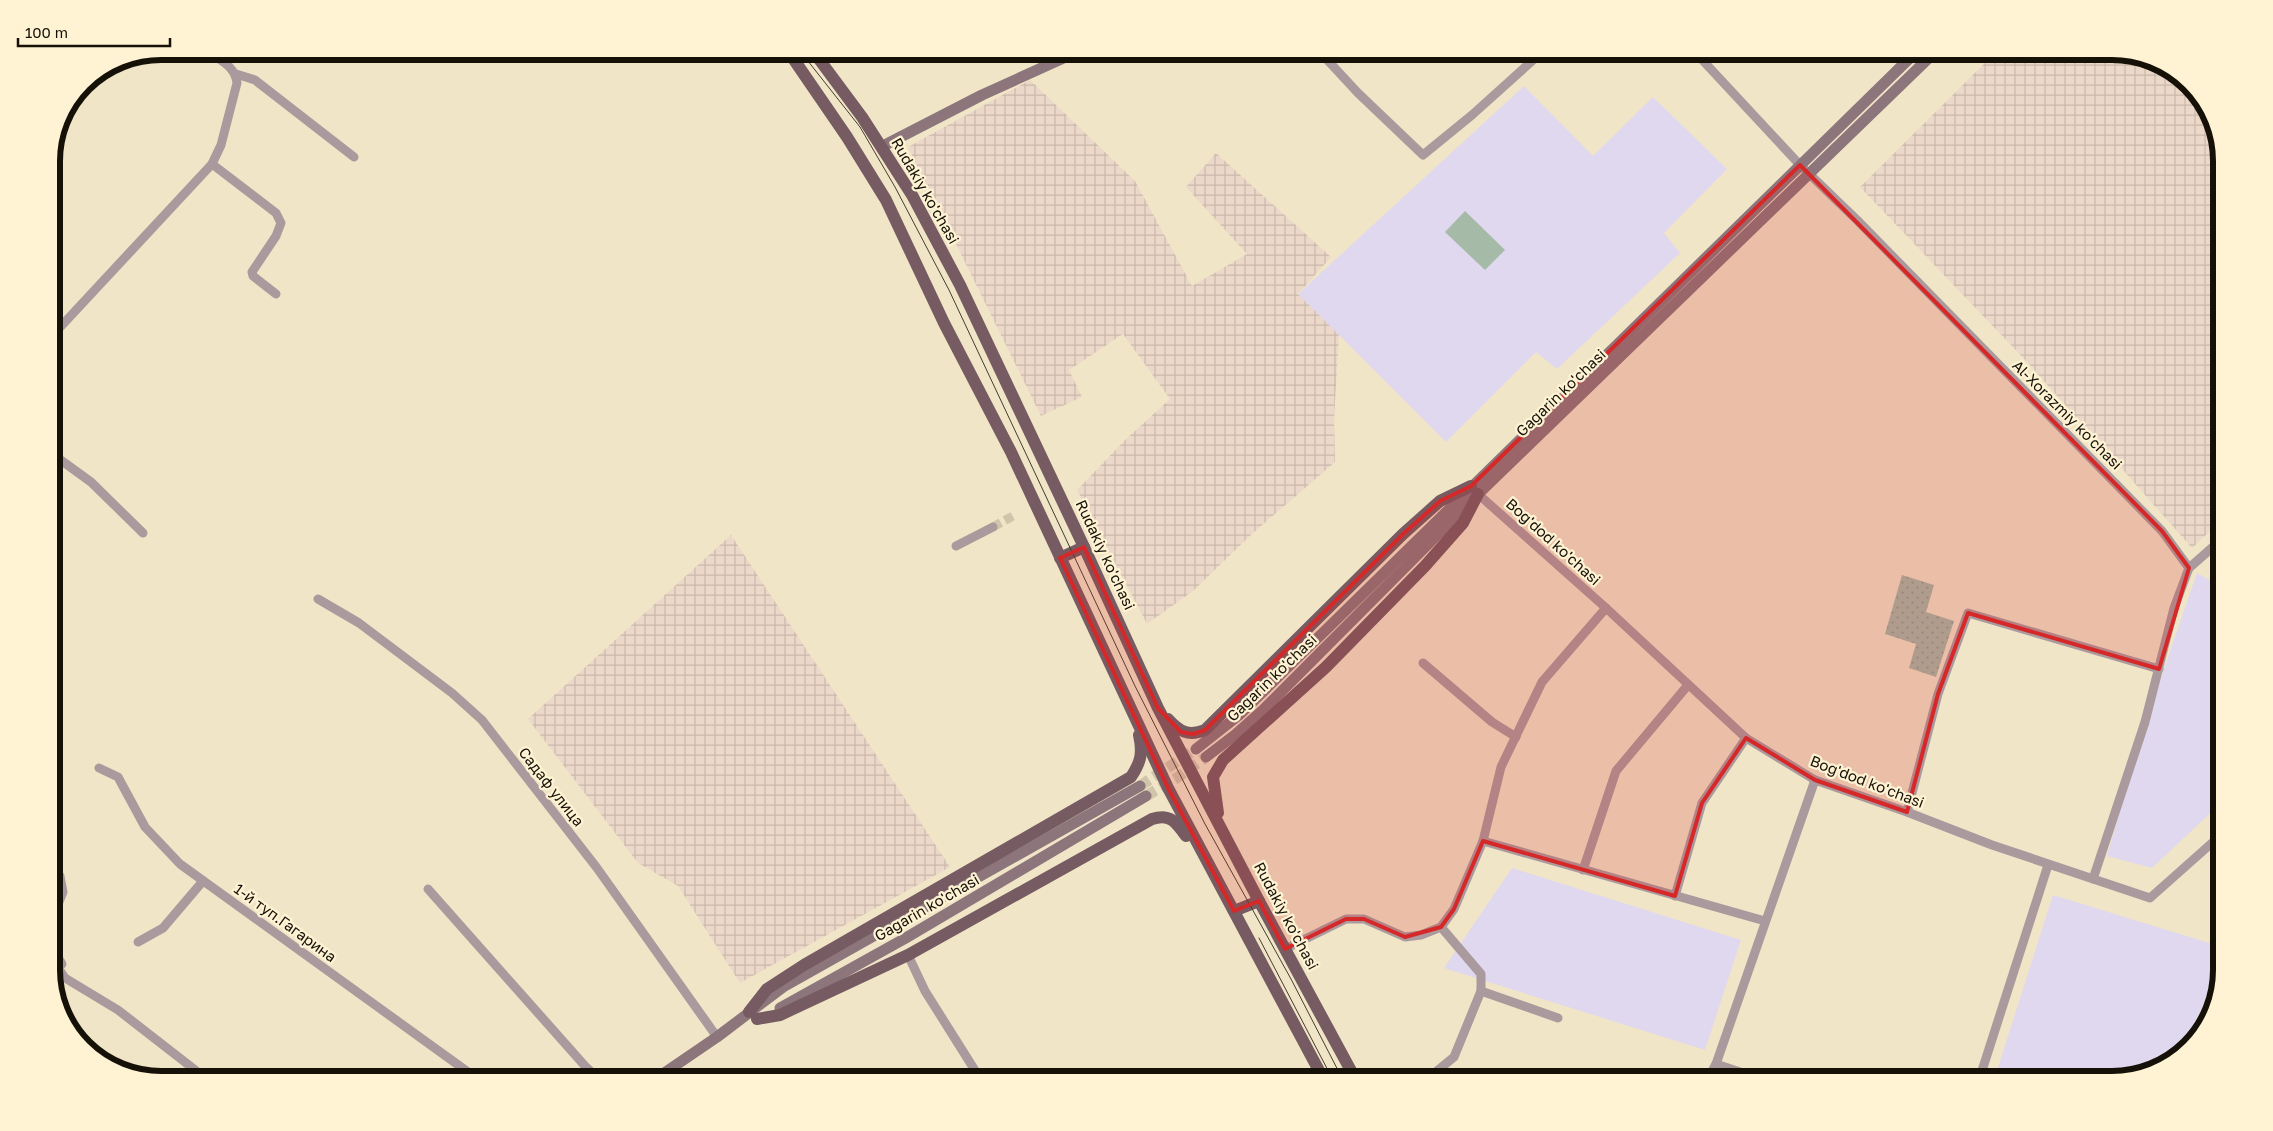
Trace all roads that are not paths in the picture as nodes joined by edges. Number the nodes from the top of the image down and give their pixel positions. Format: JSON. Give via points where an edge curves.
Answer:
{"nodes":[{"id":1,"x":220,"y":60,"type":"edge"},
{"id":2,"x":794,"y":60,"type":"edge"},
{"id":3,"x":819,"y":60,"type":"edge"},
{"id":4,"x":1059,"y":60,"type":"edge"},
{"id":5,"x":1327,"y":60,"type":"edge"},
{"id":6,"x":1533,"y":60,"type":"edge"},
{"id":7,"x":1702,"y":60,"type":"edge"},
{"id":8,"x":1908,"y":60,"type":"edge"},
{"id":9,"x":1927,"y":60,"type":"edge"},
{"id":10,"x":236,"y":74,"type":"junction"},
{"id":11,"x":881,"y":147,"type":"junction"},
{"id":12,"x":354,"y":157,"type":"dead end"},
{"id":13,"x":212,"y":164,"type":"junction"},
{"id":14,"x":1800,"y":165,"type":"junction"},
{"id":15,"x":1810,"y":175,"type":"junction"},
{"id":16,"x":276,"y":294,"type":"dead end"},
{"id":17,"x":60,"y":328,"type":"edge"},
{"id":18,"x":60,"y":459,"type":"edge"},
{"id":19,"x":1474,"y":490,"type":"junction"},
{"id":20,"x":993,"y":527,"type":"tunnel mouth"},
{"id":21,"x":143,"y":533,"type":"dead end"},
{"id":22,"x":956,"y":546,"type":"dead end"},
{"id":23,"x":1084,"y":547,"type":"junction"},
{"id":24,"x":2213,"y":547,"type":"edge"},
{"id":25,"x":1060,"y":558,"type":"junction"},
{"id":26,"x":2189,"y":568,"type":"junction"},
{"id":27,"x":318,"y":599,"type":"dead end"},
{"id":28,"x":1606,"y":608,"type":"junction"},
{"id":29,"x":1423,"y":663,"type":"dead end"},
{"id":30,"x":2159,"y":669,"type":"junction"},
{"id":31,"x":1688,"y":684,"type":"junction"},
{"id":32,"x":1158,"y":708,"type":"junction"},
{"id":33,"x":1134,"y":716,"type":"junction"},
{"id":34,"x":1516,"y":737,"type":"junction"},
{"id":35,"x":1746,"y":738,"type":"junction"},
{"id":36,"x":1196,"y":750,"type":"tunnel mouth"},
{"id":37,"x":1206,"y":757,"type":"tunnel mouth"},
{"id":38,"x":99,"y":768,"type":"dead end"},
{"id":39,"x":1815,"y":780,"type":"junction"},
{"id":40,"x":1907,"y":812,"type":"junction"},
{"id":41,"x":1221,"y":830,"type":"junction"},
{"id":42,"x":1483,"y":841,"type":"junction"},
{"id":43,"x":2213,"y":842,"type":"edge"},
{"id":44,"x":2048,"y":865,"type":"junction"},
{"id":45,"x":1208,"y":866,"type":"junction"},
{"id":46,"x":1583,"y":870,"type":"junction"},
{"id":47,"x":60,"y":876,"type":"dead end"},
{"id":48,"x":2093,"y":879,"type":"junction"},
{"id":49,"x":203,"y":881,"type":"junction"},
{"id":50,"x":428,"y":889,"type":"dead end"},
{"id":51,"x":1675,"y":896,"type":"junction"},
{"id":52,"x":60,"y":897,"type":"edge"},
{"id":53,"x":1259,"y":901,"type":"junction"},
{"id":54,"x":1234,"y":911,"type":"junction"},
{"id":55,"x":1765,"y":921,"type":"junction"},
{"id":56,"x":1442,"y":927,"type":"junction"},
{"id":57,"x":138,"y":942,"type":"dead end"},
{"id":58,"x":1285,"y":949,"type":"junction"},
{"id":59,"x":908,"y":955,"type":"junction"},
{"id":60,"x":60,"y":960,"type":"edge"},
{"id":61,"x":60,"y":971,"type":"edge"},
{"id":62,"x":1480,"y":991,"type":"junction"},
{"id":63,"x":118,"y":1010,"type":"junction"},
{"id":64,"x":753,"y":1016,"type":"junction"},
{"id":65,"x":1558,"y":1018,"type":"dead end"},
{"id":66,"x":717,"y":1037,"type":"junction"},
{"id":67,"x":1716,"y":1064,"type":"junction"},
{"id":68,"x":196,"y":1071,"type":"edge"},
{"id":69,"x":467,"y":1071,"type":"edge"},
{"id":70,"x":590,"y":1071,"type":"edge"},
{"id":71,"x":667,"y":1071,"type":"edge"},
{"id":72,"x":976,"y":1071,"type":"edge"},
{"id":73,"x":1319,"y":1071,"type":"edge"},
{"id":74,"x":1351,"y":1071,"type":"edge"},
{"id":75,"x":1436,"y":1071,"type":"edge"},
{"id":76,"x":1712,"y":1071,"type":"edge"},
{"id":77,"x":1737,"y":1071,"type":"edge"},
{"id":78,"x":1982,"y":1071,"type":"edge"}],
"edges":[{"from":1,"to":10,"type":"street"},
{"from":2,"to":25,"type":"main road","via":[[886,200]]},
{"from":3,"to":11,"type":"main road","name":"Rudakiy ko'chasi"},
{"from":4,"to":11,"type":"main road"},
{"from":5,"to":6,"type":"street","via":[[1423,155]]},
{"from":7,"to":14,"type":"street","name":"Al-Xorazmiy ko'chasi"},
{"from":8,"to":14,"type":"main road","name":"Gagarin ko'chasi"},
{"from":9,"to":15,"type":"main road","name":"Gagarin ko'chasi"},
{"from":10,"to":12,"type":"street","via":[[255,80]]},
{"from":10,"to":13,"type":"street","via":[[237,83],[223,136]]},
{"from":11,"to":23,"type":"main road","name":"Rudakiy ko'chasi","via":[[912,195],[960,285]]},
{"from":13,"to":16,"type":"street","via":[[276,213],[281,223],[252,272],[252,276]]},
{"from":13,"to":17,"type":"street"},
{"from":14,"to":15,"type":"street","name":"Al-Xorazmiy ko'chasi"},
{"from":14,"to":19,"type":"main road","name":"Gagarin ko'chasi"},
{"from":15,"to":19,"type":"main road","name":"Gagarin ko'chasi"},
{"from":15,"to":26,"type":"street","name":"Al-Xorazmiy ko'chasi","via":[[2162,531]]},
{"from":18,"to":21,"type":"street","via":[[91,482]]},
{"from":19,"to":28,"type":"street","name":"Bog'dod ko'chasi"},
{"from":19,"to":32,"type":"main road","via":[[1440,501],[1403,534],[1205,730],[1193,734],[1181,732]]},
{"from":19,"to":36,"type":"main road","name":"Gagarin ko'chasi","via":[[1239,715]]},
{"from":19,"to":37,"type":"main road","name":"Gagarin ko'chasi","via":[[1264,709]]},
{"from":19,"to":41,"type":"main road","via":[[1463,524],[1425,566],[1326,667],[1218,766],[1213,784]]},
{"from":20,"to":22,"type":"street"},
{"from":23,"to":25,"type":"main road"},
{"from":23,"to":32,"type":"main road","name":"Rudakiy ko'chasi"},
{"from":24,"to":26,"type":"street"},
{"from":25,"to":33,"type":"main road"},
{"from":26,"to":30,"type":"street","via":[[2174,608]]},
{"from":27,"to":66,"type":"street","name":"Садаф улица","via":[[360,622],[482,720],[597,868]]},
{"from":28,"to":31,"type":"street","name":"Bog'dod ko'chasi"},
{"from":28,"to":34,"type":"street","via":[[1542,682]]},
{"from":29,"to":34,"type":"street","via":[[1492,722]]},
{"from":30,"to":40,"type":"street","via":[[1968,613],[1938,694]]},
{"from":30,"to":48,"type":"street","via":[[2145,722]]},
{"from":31,"to":35,"type":"street","name":"Bog'dod ko'chasi"},
{"from":31,"to":46,"type":"street","via":[[1616,771]]},
{"from":32,"to":41,"type":"main road","name":"Rudakiy ko'chasi"},
{"from":33,"to":45,"type":"main road"},
{"from":33,"to":64,"type":"main road","via":[[1142,755],[1131,777],[804,965],[767,990]]},
{"from":34,"to":42,"type":"street","via":[[1502,767]]},
{"from":35,"to":39,"type":"street","name":"Bog'dod ko'chasi"},
{"from":35,"to":51,"type":"street","via":[[1702,803]]},
{"from":38,"to":49,"type":"street","name":"1-й туп.Гагарина","via":[[118,777],[145,827],[180,864]]},
{"from":39,"to":40,"type":"street","name":"Bog'dod ko'chasi"},
{"from":39,"to":55,"type":"street"},
{"from":40,"to":44,"type":"street","name":"Bog'dod ko'chasi"},
{"from":41,"to":53,"type":"main road","name":"Rudakiy ko'chasi"},
{"from":42,"to":46,"type":"street"},
{"from":42,"to":56,"type":"street","via":[[1454,909]]},
{"from":43,"to":48,"type":"street","name":"Bog'dod ko'chasi","via":[[2150,898]]},
{"from":44,"to":48,"type":"street","name":"Bog'dod ko'chasi"},
{"from":44,"to":78,"type":"street"},
{"from":45,"to":54,"type":"main road"},
{"from":45,"to":59,"type":"main road","via":[[1174,820],[1159,816]]},
{"from":46,"to":51,"type":"street"},
{"from":47,"to":52,"type":"street"},
{"from":49,"to":57,"type":"street","via":[[163,928]]},
{"from":49,"to":69,"type":"street","name":"1-й туп.Гагарина"},
{"from":50,"to":70,"type":"street"},
{"from":51,"to":55,"type":"street"},
{"from":53,"to":54,"type":"main road"},
{"from":53,"to":58,"type":"main road","name":"Rudakiy ko'chasi"},
{"from":54,"to":73,"type":"main road"},
{"from":55,"to":67,"type":"street"},
{"from":56,"to":58,"type":"street","via":[[1405,937],[1364,919],[1346,918]]},
{"from":56,"to":62,"type":"street","via":[[1482,974]]},
{"from":58,"to":74,"type":"main road","name":"Rudakiy ko'chasi"},
{"from":59,"to":64,"type":"main road","via":[[780,1015]]},
{"from":59,"to":72,"type":"street"},
{"from":60,"to":63,"type":"street","via":[[69,974]]},
{"from":61,"to":63,"type":"street","via":[[65,978]]},
{"from":62,"to":65,"type":"street"},
{"from":62,"to":75,"type":"street","via":[[1454,1056]]},
{"from":63,"to":68,"type":"street"},
{"from":64,"to":64,"type":"main road","name":"Gagarin ko'chasi","via":[[783,987],[1143,791],[904,939],[793,1002]]},
{"from":64,"to":66,"type":"main road","name":"Gagarin ko'chasi"},
{"from":66,"to":71,"type":"main road","name":"Gagarin ko'chasi"},
{"from":67,"to":76,"type":"street"},
{"from":67,"to":77,"type":"street"}]}
